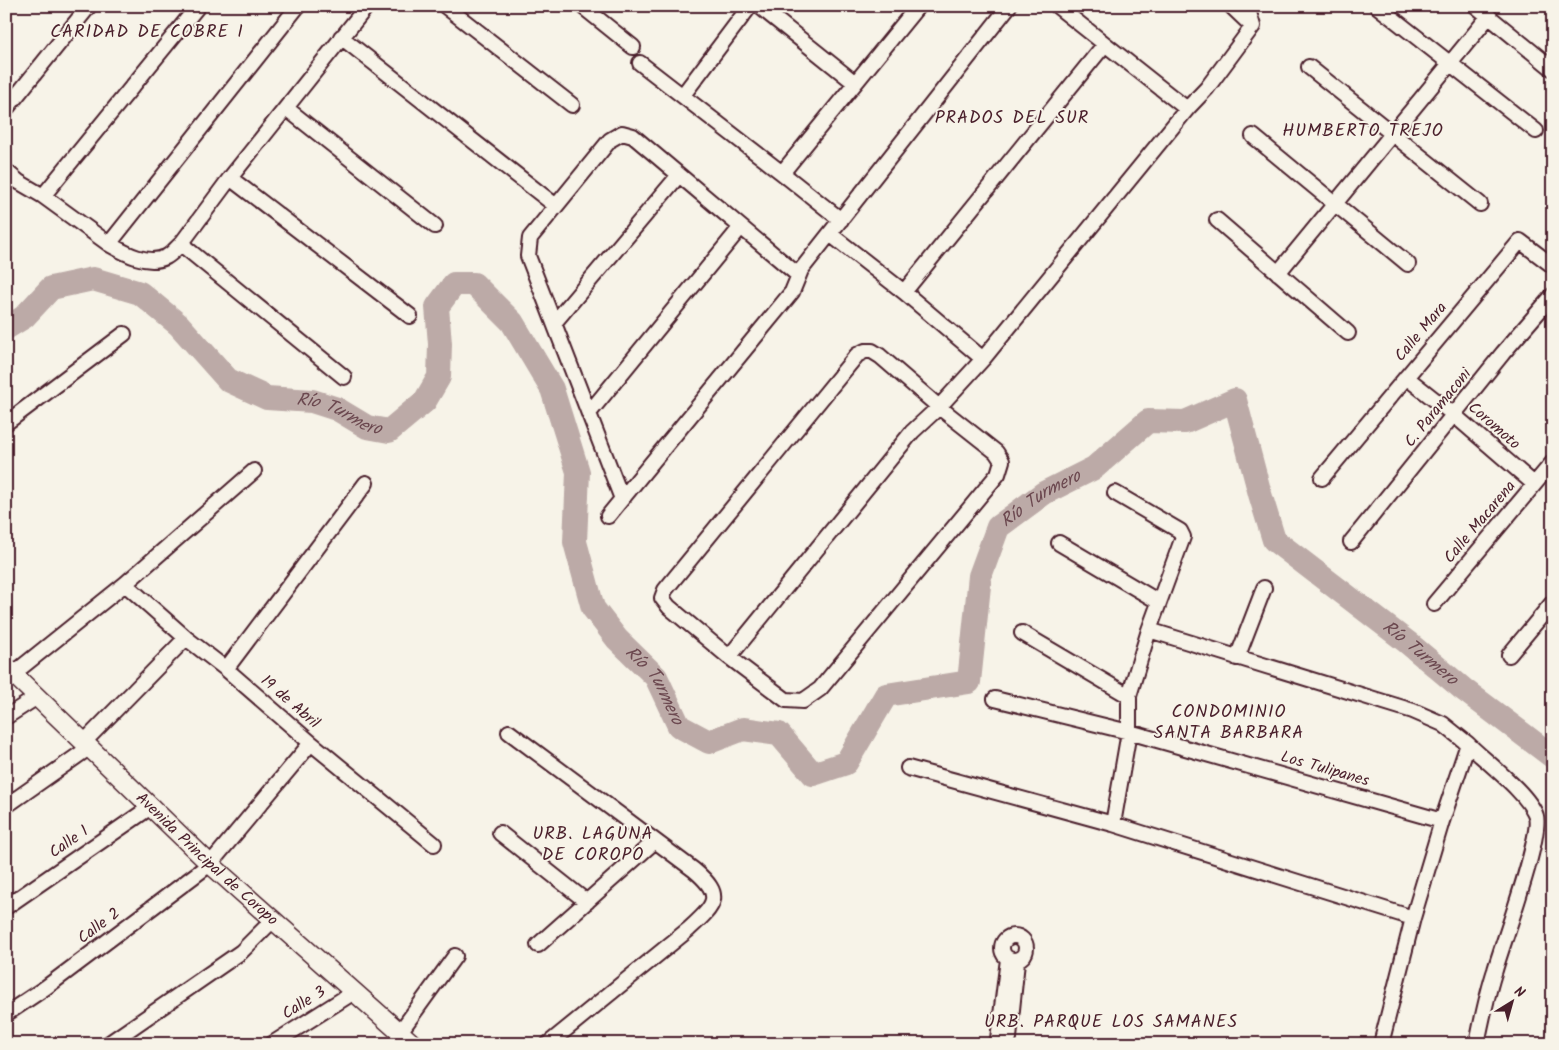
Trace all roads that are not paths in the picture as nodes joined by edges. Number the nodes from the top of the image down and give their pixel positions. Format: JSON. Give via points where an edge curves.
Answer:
{"nodes":[{"id":1,"x":89,"y":6,"type":"edge"},
{"id":2,"x":198,"y":6,"type":"edge"},
{"id":3,"x":298,"y":6,"type":"edge"},
{"id":4,"x":366,"y":6,"type":"edge"},
{"id":5,"x":445,"y":6,"type":"edge"},
{"id":6,"x":582,"y":6,"type":"edge"},
{"id":7,"x":750,"y":6,"type":"edge"},
{"id":8,"x":759,"y":6,"type":"edge"},
{"id":9,"x":918,"y":6,"type":"edge"},
{"id":10,"x":1008,"y":6,"type":"edge"},
{"id":11,"x":1057,"y":6,"type":"edge"},
{"id":12,"x":1231,"y":6,"type":"edge"},
{"id":13,"x":1246,"y":6,"type":"edge"},
{"id":14,"x":1377,"y":6,"type":"edge"},
{"id":15,"x":1476,"y":6,"type":"edge"},
{"id":16,"x":1489,"y":16,"type":"junction"},
{"id":17,"x":1253,"y":26,"type":"junction"},
{"id":18,"x":341,"y":37,"type":"junction"},
{"id":19,"x":1104,"y":44,"type":"junction"},
{"id":20,"x":633,"y":47,"type":"dead end"},
{"id":21,"x":640,"y":63,"type":"dead end"},
{"id":22,"x":1450,"y":63,"type":"junction"},
{"id":23,"x":1309,"y":67,"type":"dead end"},
{"id":24,"x":1553,"y":69,"type":"edge"},
{"id":25,"x":855,"y":83,"type":"junction"},
{"id":26,"x":683,"y":95,"type":"junction"},
{"id":27,"x":572,"y":105,"type":"dead end"},
{"id":28,"x":286,"y":108,"type":"junction"},
{"id":29,"x":6,"y":109,"type":"edge"},
{"id":30,"x":1187,"y":109,"type":"junction"},
{"id":31,"x":1536,"y":131,"type":"dead end"},
{"id":32,"x":1393,"y":133,"type":"junction"},
{"id":33,"x":1252,"y":136,"type":"dead end"},
{"id":34,"x":6,"y":171,"type":"edge"},
{"id":35,"x":782,"y":173,"type":"junction"},
{"id":36,"x":679,"y":175,"type":"junction"},
{"id":37,"x":230,"y":178,"type":"junction"},
{"id":38,"x":43,"y":196,"type":"junction"},
{"id":39,"x":1335,"y":204,"type":"junction"},
{"id":40,"x":1480,"y":204,"type":"dead end"},
{"id":41,"x":556,"y":206,"type":"junction"},
{"id":42,"x":840,"y":220,"type":"junction"},
{"id":43,"x":1217,"y":220,"type":"dead end"},
{"id":44,"x":435,"y":226,"type":"dead end"},
{"id":45,"x":741,"y":227,"type":"junction"},
{"id":46,"x":830,"y":234,"type":"junction"},
{"id":47,"x":109,"y":244,"type":"junction"},
{"id":48,"x":181,"y":244,"type":"junction"},
{"id":49,"x":1408,"y":264,"type":"dead end"},
{"id":50,"x":1553,"y":266,"type":"edge"},
{"id":51,"x":1278,"y":273,"type":"junction"},
{"id":52,"x":798,"y":275,"type":"junction"},
{"id":53,"x":904,"y":292,"type":"junction"},
{"id":54,"x":1553,"y":295,"type":"edge"},
{"id":55,"x":410,"y":316,"type":"dead end"},
{"id":56,"x":554,"y":323,"type":"junction"},
{"id":57,"x":1348,"y":333,"type":"dead end"},
{"id":58,"x":124,"y":334,"type":"dead end"},
{"id":59,"x":983,"y":359,"type":"junction"},
{"id":60,"x":344,"y":377,"type":"dead end"},
{"id":61,"x":1406,"y":377,"type":"junction"},
{"id":62,"x":939,"y":407,"type":"junction"},
{"id":63,"x":589,"y":413,"type":"junction"},
{"id":64,"x":1454,"y":415,"type":"junction"},
{"id":65,"x":6,"y":423,"type":"edge"},
{"id":66,"x":1553,"y":462,"type":"edge"},
{"id":67,"x":254,"y":470,"type":"dead end"},
{"id":68,"x":1322,"y":478,"type":"dead end"},
{"id":69,"x":366,"y":483,"type":"dead end"},
{"id":70,"x":1534,"y":484,"type":"junction"},
{"id":71,"x":1115,"y":493,"type":"dead end"},
{"id":72,"x":622,"y":499,"type":"junction"},
{"id":73,"x":608,"y":516,"type":"dead end"},
{"id":74,"x":1351,"y":542,"type":"dead end"},
{"id":75,"x":1059,"y":543,"type":"dead end"},
{"id":76,"x":125,"y":584,"type":"junction"},
{"id":77,"x":1264,"y":588,"type":"dead end"},
{"id":78,"x":1159,"y":602,"type":"junction"},
{"id":79,"x":1553,"y":602,"type":"edge"},
{"id":80,"x":1434,"y":604,"type":"dead end"},
{"id":81,"x":1149,"y":630,"type":"junction"},
{"id":82,"x":1022,"y":633,"type":"dead end"},
{"id":83,"x":186,"y":638,"type":"junction"},
{"id":84,"x":1509,"y":654,"type":"dead end"},
{"id":85,"x":729,"y":657,"type":"junction"},
{"id":86,"x":1237,"y":658,"type":"junction"},
{"id":87,"x":10,"y":670,"type":"edge"},
{"id":88,"x":226,"y":670,"type":"junction"},
{"id":89,"x":1129,"y":696,"type":"junction"},
{"id":90,"x":37,"y":697,"type":"junction"},
{"id":91,"x":994,"y":699,"type":"dead end"},
{"id":92,"x":6,"y":717,"type":"edge"},
{"id":93,"x":509,"y":732,"type":"dead end"},
{"id":94,"x":1129,"y":732,"type":"junction"},
{"id":95,"x":311,"y":743,"type":"junction"},
{"id":96,"x":87,"y":744,"type":"junction"},
{"id":97,"x":1468,"y":744,"type":"junction"},
{"id":98,"x":908,"y":768,"type":"dead end"},
{"id":99,"x":6,"y":806,"type":"edge"},
{"id":100,"x":152,"y":806,"type":"junction"},
{"id":101,"x":1442,"y":821,"type":"junction"},
{"id":102,"x":1113,"y":824,"type":"junction"},
{"id":103,"x":500,"y":833,"type":"dead end"},
{"id":104,"x":655,"y":841,"type":"junction"},
{"id":105,"x":434,"y":844,"type":"dead end"},
{"id":106,"x":210,"y":864,"type":"junction"},
{"id":107,"x":587,"y":902,"type":"junction"},
{"id":108,"x":6,"y":907,"type":"edge"},
{"id":109,"x":1413,"y":918,"type":"junction"},
{"id":110,"x":274,"y":919,"type":"junction"},
{"id":111,"x":538,"y":945,"type":"dead end"},
{"id":112,"x":454,"y":956,"type":"dead end"},
{"id":113,"x":1013,"y":960,"type":"dead end"},
{"id":114,"x":354,"y":992,"type":"junction"},
{"id":115,"x":6,"y":1014,"type":"edge"},
{"id":116,"x":400,"y":1032,"type":"junction"},
{"id":117,"x":1004,"y":1041,"type":"edge"},
{"id":118,"x":108,"y":1044,"type":"edge"},
{"id":119,"x":272,"y":1044,"type":"edge"},
{"id":120,"x":413,"y":1044,"type":"edge"},
{"id":121,"x":548,"y":1044,"type":"edge"},
{"id":122,"x":1381,"y":1044,"type":"edge"},
{"id":123,"x":1477,"y":1044,"type":"edge"}],
"edges":[{"from":1,"to":29,"type":"street"},
{"from":2,"to":38,"type":"street"},
{"from":3,"to":47,"type":"street"},
{"from":4,"to":18,"type":"street"},
{"from":5,"to":27,"type":"street"},
{"from":6,"to":20,"type":"street"},
{"from":7,"to":26,"type":"street"},
{"from":8,"to":25,"type":"street"},
{"from":9,"to":25,"type":"street"},
{"from":10,"to":42,"type":"street"},
{"from":11,"to":19,"type":"street"},
{"from":12,"to":17,"type":"street"},
{"from":13,"to":17,"type":"street"},
{"from":14,"to":22,"type":"street"},
{"from":15,"to":16,"type":"street"},
{"from":16,"to":22,"type":"street"},
{"from":16,"to":24,"type":"street"},
{"from":17,"to":30,"type":"street","via":[[1207,88]]},
{"from":18,"to":28,"type":"street"},
{"from":18,"to":41,"type":"street"},
{"from":19,"to":30,"type":"street"},
{"from":19,"to":53,"type":"street"},
{"from":21,"to":26,"type":"street"},
{"from":22,"to":31,"type":"street"},
{"from":22,"to":32,"type":"street"},
{"from":23,"to":32,"type":"street"},
{"from":25,"to":35,"type":"street"},
{"from":26,"to":35,"type":"street"},
{"from":28,"to":37,"type":"street"},
{"from":28,"to":44,"type":"street"},
{"from":30,"to":59,"type":"street"},
{"from":32,"to":39,"type":"street"},
{"from":32,"to":40,"type":"street"},
{"from":33,"to":39,"type":"street"},
{"from":34,"to":38,"type":"street"},
{"from":35,"to":42,"type":"street"},
{"from":36,"to":41,"type":"street","via":[[633,136],[622,133],[610,140]]},
{"from":36,"to":45,"type":"street"},
{"from":36,"to":56,"type":"street"},
{"from":37,"to":48,"type":"street"},
{"from":37,"to":55,"type":"street"},
{"from":38,"to":47,"type":"street"},
{"from":39,"to":49,"type":"street"},
{"from":39,"to":51,"type":"street"},
{"from":41,"to":56,"type":"street","via":[[530,238],[528,256]]},
{"from":42,"to":46,"type":"street"},
{"from":43,"to":51,"type":"street"},
{"from":45,"to":52,"type":"street"},
{"from":45,"to":63,"type":"street"},
{"from":46,"to":52,"type":"street"},
{"from":46,"to":53,"type":"street"},
{"from":47,"to":48,"type":"street","via":[[132,256],[154,260],[165,257]]},
{"from":48,"to":60,"type":"street"},
{"from":50,"to":61,"type":"street","name":"Calle Mara","via":[[1520,240]]},
{"from":51,"to":57,"type":"street"},
{"from":52,"to":72,"type":"street","via":[[792,292]]},
{"from":53,"to":59,"type":"street"},
{"from":54,"to":64,"type":"street","name":"C. Paramaconi"},
{"from":56,"to":63,"type":"street"},
{"from":58,"to":65,"type":"street"},
{"from":59,"to":62,"type":"street"},
{"from":61,"to":64,"type":"street","name":"Coromoto"},
{"from":61,"to":68,"type":"street","name":"Calle Mara"},
{"from":62,"to":85,"type":"street","via":[[912,432]]},
{"from":62,"to":85,"type":"street","via":[[996,452],[1002,460],[998,474],[820,689],[803,701],[786,700]]},
{"from":62,"to":85,"type":"street","via":[[872,351],[857,355],[665,590],[662,598],[669,607]]},
{"from":63,"to":72,"type":"street"},
{"from":64,"to":70,"type":"street","name":"Coromoto"},
{"from":64,"to":74,"type":"street","name":"C. Paramaconi"},
{"from":66,"to":70,"type":"street","name":"Calle Macarena"},
{"from":67,"to":76,"type":"street"},
{"from":69,"to":88,"type":"street"},
{"from":70,"to":80,"type":"street","name":"Calle Macarena"},
{"from":71,"to":78,"type":"street","via":[[1182,534]]},
{"from":72,"to":73,"type":"street"},
{"from":75,"to":78,"type":"street"},
{"from":76,"to":83,"type":"street","name":"19 de Abril"},
{"from":76,"to":87,"type":"street"},
{"from":77,"to":86,"type":"street"},
{"from":78,"to":81,"type":"street"},
{"from":79,"to":84,"type":"street"},
{"from":81,"to":86,"type":"street"},
{"from":81,"to":89,"type":"street"},
{"from":82,"to":89,"type":"street"},
{"from":83,"to":88,"type":"street","name":"19 de Abril"},
{"from":83,"to":96,"type":"street"},
{"from":86,"to":97,"type":"street","via":[[1413,711],[1444,724]]},
{"from":87,"to":90,"type":"street","name":"Avenida Principal de Coropo"},
{"from":88,"to":95,"type":"street","name":"19 de Abril"},
{"from":89,"to":94,"type":"street"},
{"from":90,"to":92,"type":"street"},
{"from":90,"to":96,"type":"street","name":"Avenida Principal de Coropo"},
{"from":91,"to":94,"type":"street","name":"Los Tulipanes"},
{"from":93,"to":104,"type":"street"},
{"from":94,"to":101,"type":"street","name":"Los Tulipanes"},
{"from":94,"to":102,"type":"street"},
{"from":95,"to":105,"type":"street","name":"19 de Abril"},
{"from":95,"to":106,"type":"street","name":"Calle 2"},
{"from":96,"to":99,"type":"street"},
{"from":96,"to":100,"type":"street","name":"Avenida Principal de Coropo"},
{"from":97,"to":101,"type":"street"},
{"from":97,"to":123,"type":"street","via":[[1530,803],[1537,829],[1494,972]]},
{"from":98,"to":102,"type":"street"},
{"from":100,"to":106,"type":"street","name":"Avenida Principal de Coropo"},
{"from":100,"to":108,"type":"street","name":"Calle 1"},
{"from":101,"to":109,"type":"street"},
{"from":102,"to":109,"type":"street"},
{"from":103,"to":107,"type":"street"},
{"from":104,"to":107,"type":"street"},
{"from":104,"to":121,"type":"street","via":[[708,882],[713,898],[709,909]]},
{"from":106,"to":110,"type":"street","name":"Avenida Principal de Coropo"},
{"from":106,"to":115,"type":"street","name":"Calle 2"},
{"from":107,"to":111,"type":"street"},
{"from":109,"to":122,"type":"street"},
{"from":110,"to":114,"type":"street","name":"Avenida Principal de Coropo"},
{"from":110,"to":118,"type":"street","via":[[241,952]]},
{"from":112,"to":116,"type":"street"},
{"from":113,"to":117,"type":"street"},
{"from":114,"to":116,"type":"street","name":"Avenida Principal de Coropo"},
{"from":114,"to":119,"type":"street","name":"Calle 3"},
{"from":116,"to":120,"type":"street","name":"Avenida Principal de Coropo"}]}
